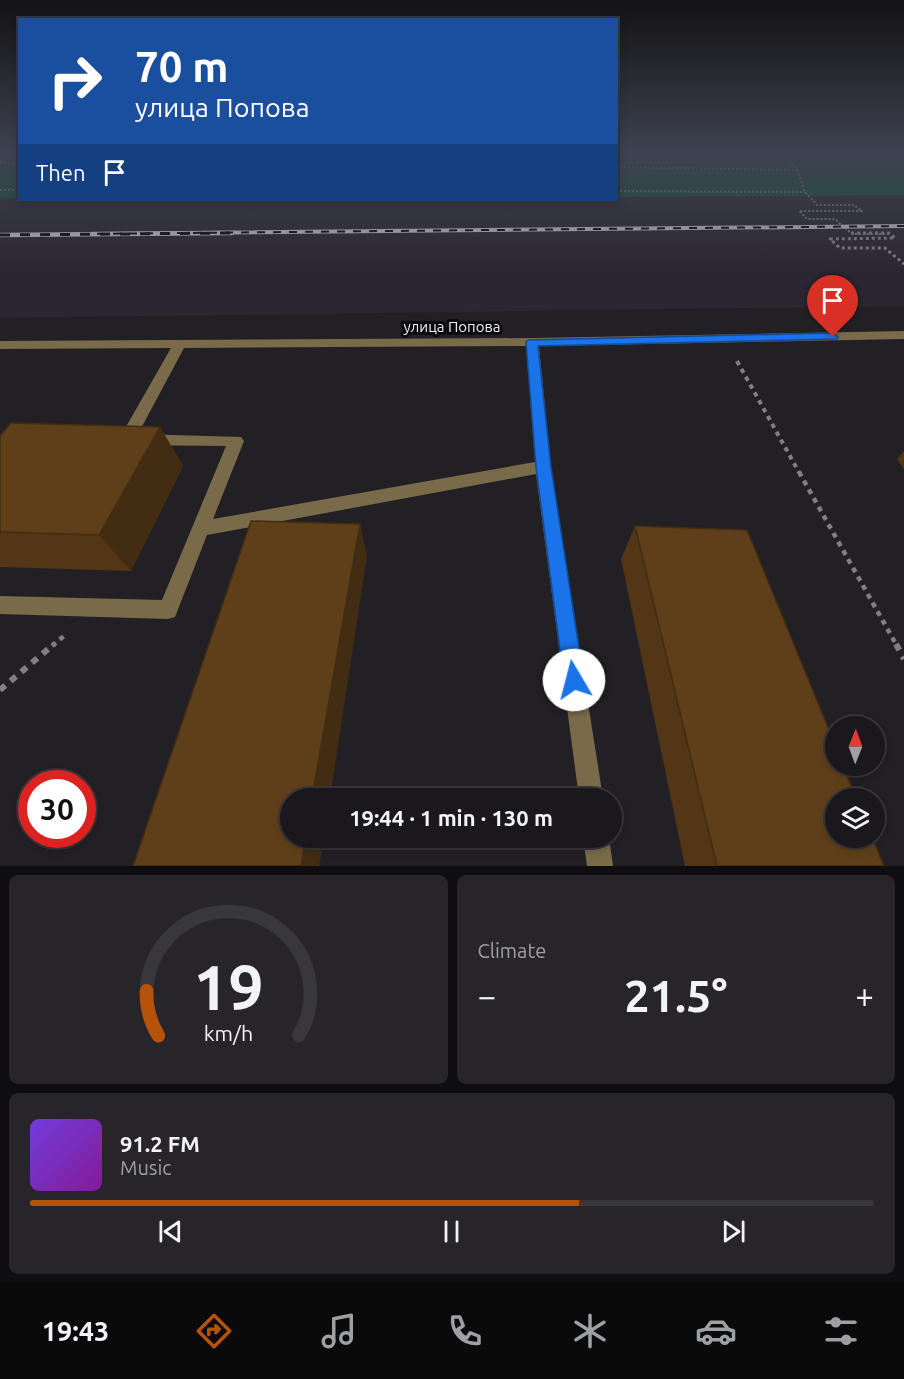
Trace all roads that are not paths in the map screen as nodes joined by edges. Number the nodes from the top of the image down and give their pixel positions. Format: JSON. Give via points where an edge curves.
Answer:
{"nodes":[{"id":1,"x":904,"y":335,"type":"edge"},
{"id":2,"x":532,"y":342,"type":"junction"},
{"id":3,"x":180,"y":344,"type":"junction"},
{"id":4,"x":0,"y":345,"type":"edge"},
{"id":5,"x":543,"y":467,"type":"junction"},
{"id":6,"x":200,"y":529,"type":"junction"},
{"id":7,"x":0,"y":605,"type":"edge"},
{"id":8,"x":590,"y":788,"type":"edge"},
{"id":9,"x":598,"y":848,"type":"edge"},
{"id":10,"x":600,"y":866,"type":"edge"}],
"edges":[{"from":1,"to":2,"type":"street","name":"улица Попова"},
{"from":2,"to":3,"type":"street","name":"улица Попова"},
{"from":2,"to":5,"type":"street"},
{"from":3,"to":4,"type":"street","name":"улица Попова"},
{"from":3,"to":6,"type":"street","via":[[127,440],[236,441]]},
{"from":5,"to":6,"type":"street"},
{"from":5,"to":8,"type":"street"},
{"from":6,"to":7,"type":"street","via":[[168,610]]},
{"from":9,"to":10,"type":"street"}]}
